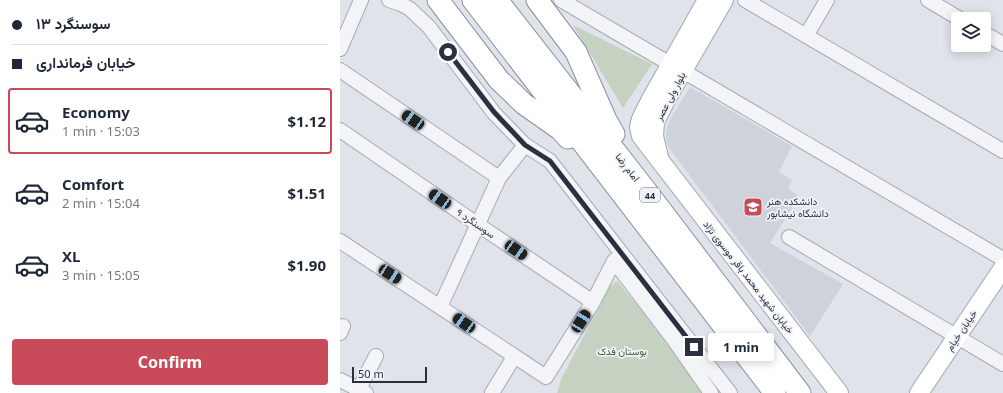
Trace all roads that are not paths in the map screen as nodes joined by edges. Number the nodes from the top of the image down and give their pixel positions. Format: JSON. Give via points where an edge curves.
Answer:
{"nodes":[{"id":1,"x":361,"y":0,"type":"edge"},
{"id":2,"x":389,"y":0,"type":"edge"},
{"id":3,"x":438,"y":0,"type":"edge"},
{"id":4,"x":472,"y":0,"type":"edge"},
{"id":5,"x":497,"y":0,"type":"edge"},
{"id":6,"x":536,"y":0,"type":"edge"},
{"id":7,"x":561,"y":0,"type":"edge"},
{"id":8,"x":707,"y":0,"type":"edge"},
{"id":9,"x":724,"y":0,"type":"edge"},
{"id":10,"x":745,"y":0,"type":"edge"},
{"id":11,"x":827,"y":0,"type":"edge"},
{"id":12,"x":928,"y":0,"type":"edge"},
{"id":13,"x":951,"y":14,"type":"edge"},
{"id":14,"x":806,"y":36,"type":"junction"},
{"id":15,"x":991,"y":37,"type":"edge"},
{"id":16,"x":1003,"y":44,"type":"edge"},
{"id":17,"x":340,"y":49,"type":"edge"},
{"id":18,"x":676,"y":68,"type":"junction"},
{"id":19,"x":340,"y":70,"type":"edge"},
{"id":20,"x":340,"y":130,"type":"edge"},
{"id":21,"x":525,"y":145,"type":"junction"},
{"id":22,"x":1003,"y":151,"type":"edge"},
{"id":23,"x":660,"y":162,"type":"joint"},
{"id":24,"x":499,"y":178,"type":"junction"},
{"id":25,"x":651,"y":197,"type":"junction"},
{"id":26,"x":635,"y":211,"type":"junction"},
{"id":27,"x":477,"y":224,"type":"junction"},
{"id":28,"x":789,"y":237,"type":"dead end"},
{"id":29,"x":340,"y":241,"type":"edge"},
{"id":30,"x":618,"y":258,"type":"junction"},
{"id":31,"x":1003,"y":259,"type":"edge"},
{"id":32,"x":1003,"y":268,"type":"edge"},
{"id":33,"x":593,"y":302,"type":"junction"},
{"id":34,"x":440,"y":307,"type":"junction"},
{"id":35,"x":957,"y":337,"type":"junction"},
{"id":36,"x":376,"y":356,"type":"dead end"},
{"id":37,"x":514,"y":357,"type":"junction"},
{"id":38,"x":1003,"y":364,"type":"edge"},
{"id":39,"x":340,"y":380,"type":"edge"},
{"id":40,"x":363,"y":391,"type":"edge"},
{"id":41,"x":492,"y":393,"type":"edge"},
{"id":42,"x":711,"y":393,"type":"edge"},
{"id":43,"x":730,"y":393,"type":"edge"},
{"id":44,"x":776,"y":393,"type":"edge"},
{"id":45,"x":800,"y":393,"type":"edge"},
{"id":46,"x":838,"y":393,"type":"edge"},
{"id":47,"x":919,"y":393,"type":"edge"}],
"edges":[{"from":1,"to":17,"type":"street"},
{"from":2,"to":21,"type":"street","via":[[410,9],[429,27],[494,112]]},
{"from":3,"to":26,"type":"highway","via":[[498,80],[524,104],[561,130]]},
{"from":4,"to":26,"type":"highway","number":"44"},
{"from":5,"to":25,"type":"highway","name":"امام رضا","number":"44"},
{"from":6,"to":25,"type":"highway","via":[[576,52],[606,120]]},
{"from":7,"to":18,"type":"street"},
{"from":8,"to":18,"type":"main road","name":"بلوار ولی عصر"},
{"from":9,"to":18,"type":"main road","name":"بلوار ولی عصر"},
{"from":10,"to":14,"type":"street"},
{"from":11,"to":14,"type":"street"},
{"from":12,"to":13,"type":"street"},
{"from":14,"to":22,"type":"street"},
{"from":15,"to":16,"type":"street"},
{"from":18,"to":23,"type":"main road","name":"بلوار ولی عصر","via":[[655,122],[654,136]]},
{"from":18,"to":31,"type":"street"},
{"from":19,"to":24,"type":"street"},
{"from":20,"to":27,"type":"street","name":"سوسنگرد ۹"},
{"from":21,"to":24,"type":"street"},
{"from":21,"to":30,"type":"street","via":[[550,161]]},
{"from":23,"to":46,"type":"main road","name":"خیابان شهید محمد باقر موسوی نژاد"},
{"from":24,"to":27,"type":"street"},
{"from":25,"to":45,"type":"highway","name":"امام رضا","number":"44"},
{"from":26,"to":44,"type":"highway","number":"44"},
{"from":27,"to":33,"type":"street","name":"سوسنگرد ۹"},
{"from":27,"to":34,"type":"street"},
{"from":28,"to":35,"type":"street"},
{"from":29,"to":34,"type":"street"},
{"from":30,"to":33,"type":"street"},
{"from":30,"to":42,"type":"street"},
{"from":30,"to":43,"type":"street"},
{"from":32,"to":35,"type":"main road","name":"خیابان خیام"},
{"from":33,"to":37,"type":"street","via":[[546,377]]},
{"from":34,"to":37,"type":"street"},
{"from":35,"to":38,"type":"street"},
{"from":35,"to":47,"type":"main road","name":"خیابان خیام"},
{"from":36,"to":40,"type":"street"},
{"from":37,"to":41,"type":"street"},
{"from":39,"to":40,"type":"street"}]}
